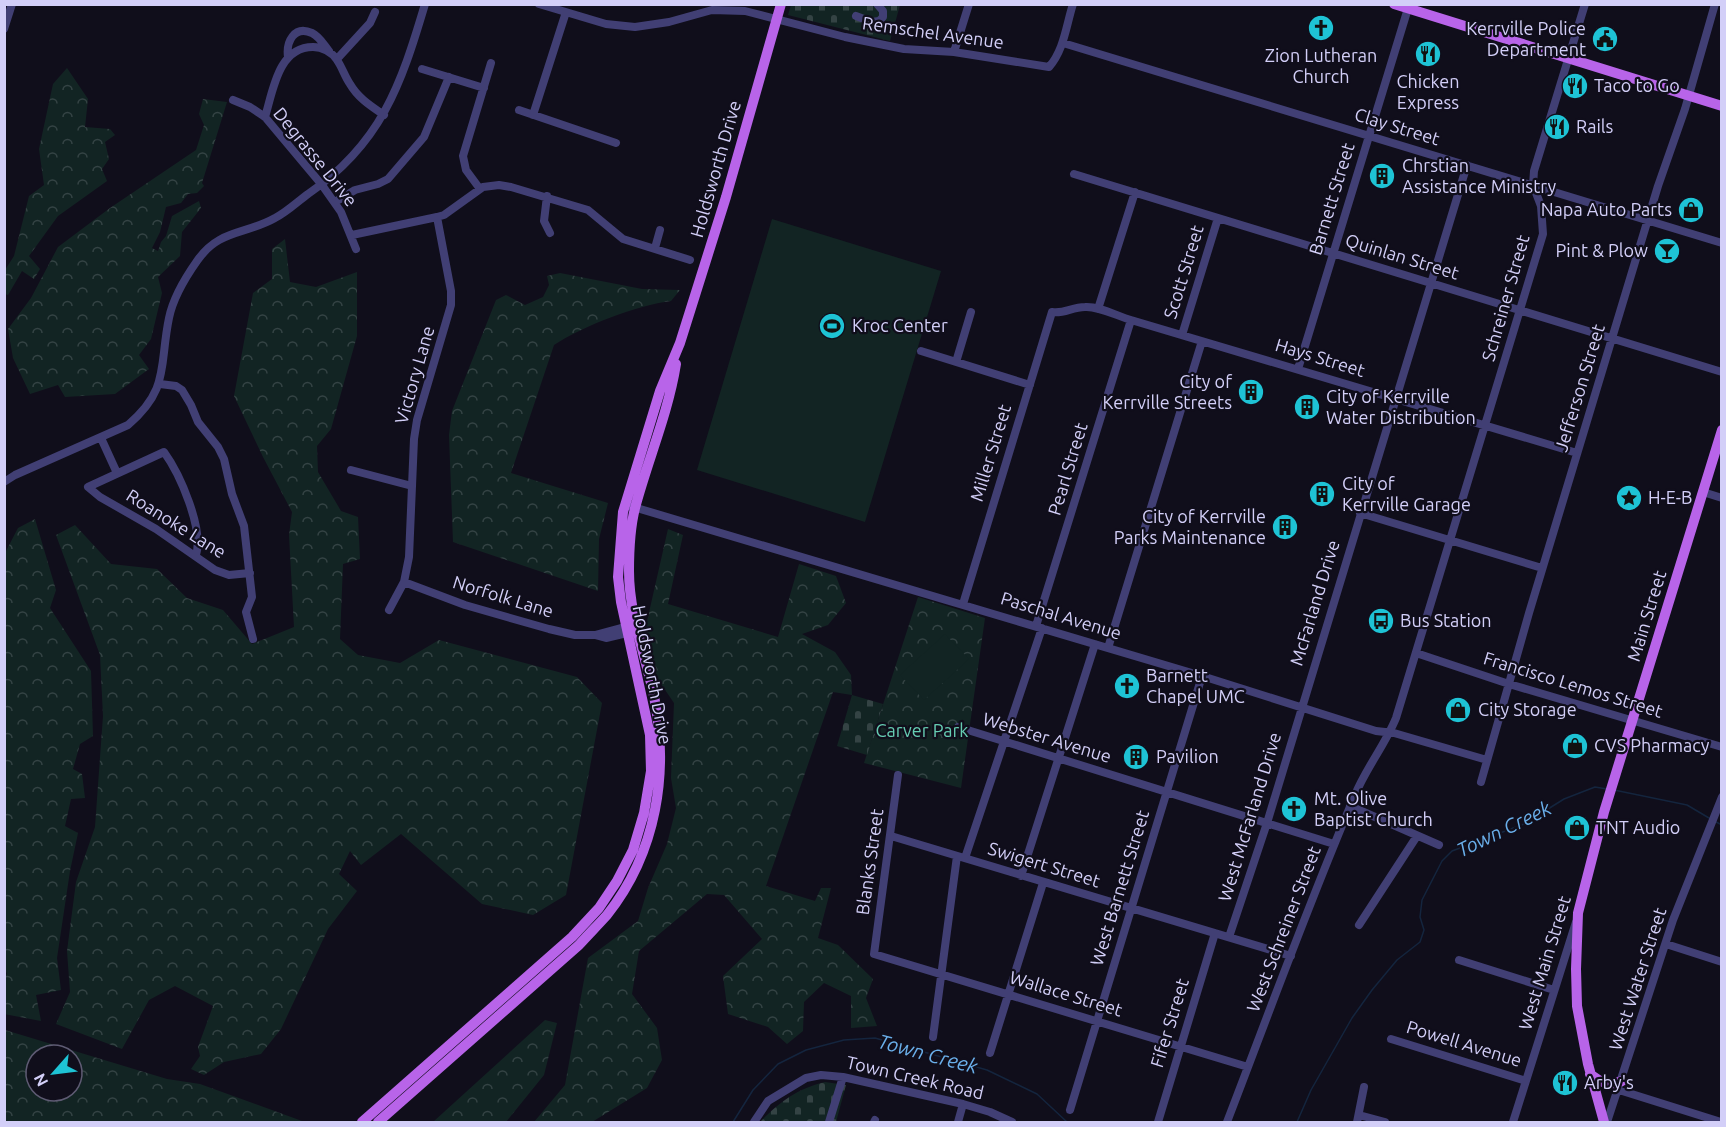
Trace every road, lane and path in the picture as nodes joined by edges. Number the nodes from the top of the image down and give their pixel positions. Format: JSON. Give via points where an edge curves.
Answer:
{"nodes":[{"id":1,"x":12,"y":4,"type":"edge"},
{"id":2,"x":425,"y":4,"type":"edge"},
{"id":3,"x":539,"y":4,"type":"edge"},
{"id":4,"x":781,"y":4,"type":"edge"},
{"id":5,"x":877,"y":4,"type":"edge"},
{"id":6,"x":969,"y":4,"type":"edge"},
{"id":7,"x":1073,"y":4,"type":"edge"},
{"id":8,"x":1394,"y":4,"type":"edge"},
{"id":9,"x":1585,"y":4,"type":"edge"},
{"id":10,"x":1715,"y":4,"type":"edge"},
{"id":11,"x":1408,"y":7,"type":"edge"},
{"id":12,"x":375,"y":12,"type":"dead end"},
{"id":13,"x":566,"y":12,"type":"junction"},
{"id":14,"x":856,"y":16,"type":"dead end"},
{"id":15,"x":777,"y":19,"type":"junction"},
{"id":16,"x":4,"y":29,"type":"edge"},
{"id":17,"x":1063,"y":43,"type":"junction"},
{"id":18,"x":329,"y":52,"type":"junction"},
{"id":19,"x":954,"y":52,"type":"junction"},
{"id":20,"x":288,"y":57,"type":"junction"},
{"id":21,"x":1569,"y":58,"type":"junction"},
{"id":22,"x":337,"y":59,"type":"junction"},
{"id":23,"x":490,"y":63,"type":"dead end"},
{"id":24,"x":422,"y":69,"type":"dead end"},
{"id":25,"x":449,"y":77,"type":"junction"},
{"id":26,"x":484,"y":87,"type":"junction"},
{"id":27,"x":1689,"y":96,"type":"junction"},
{"id":28,"x":233,"y":99,"type":"dead end"},
{"id":29,"x":1722,"y":106,"type":"edge"},
{"id":30,"x":519,"y":110,"type":"dead end"},
{"id":31,"x":384,"y":115,"type":"junction"},
{"id":32,"x":533,"y":115,"type":"junction"},
{"id":33,"x":265,"y":117,"type":"junction"},
{"id":34,"x":1369,"y":135,"type":"junction"},
{"id":35,"x":616,"y":143,"type":"dead end"},
{"id":36,"x":1467,"y":165,"type":"junction"},
{"id":37,"x":1074,"y":174,"type":"dead end"},
{"id":38,"x":322,"y":185,"type":"junction"},
{"id":39,"x":1533,"y":185,"type":"junction"},
{"id":40,"x":480,"y":189,"type":"junction"},
{"id":41,"x":1135,"y":192,"type":"junction"},
{"id":42,"x":1556,"y":192,"type":"junction"},
{"id":43,"x":547,"y":196,"type":"junction"},
{"id":44,"x":335,"y":202,"type":"junction"},
{"id":45,"x":1541,"y":206,"type":"junction"},
{"id":46,"x":437,"y":217,"type":"junction"},
{"id":47,"x":1218,"y":218,"type":"junction"},
{"id":48,"x":1648,"y":221,"type":"junction"},
{"id":49,"x":660,"y":230,"type":"dead end"},
{"id":50,"x":550,"y":232,"type":"dead end"},
{"id":51,"x":352,"y":235,"type":"junction"},
{"id":52,"x":1722,"y":243,"type":"edge"},
{"id":53,"x":655,"y":248,"type":"junction"},
{"id":54,"x":356,"y":249,"type":"dead end"},
{"id":55,"x":1333,"y":254,"type":"junction"},
{"id":56,"x":690,"y":260,"type":"dead end"},
{"id":57,"x":1431,"y":282,"type":"junction"},
{"id":58,"x":1098,"y":309,"type":"junction"},
{"id":59,"x":1521,"y":310,"type":"junction"},
{"id":60,"x":971,"y":312,"type":"dead end"},
{"id":61,"x":1052,"y":312,"type":"joint"},
{"id":62,"x":1131,"y":321,"type":"junction"},
{"id":63,"x":1182,"y":335,"type":"junction"},
{"id":64,"x":1612,"y":338,"type":"junction"},
{"id":65,"x":1202,"y":341,"type":"junction"},
{"id":66,"x":921,"y":351,"type":"dead end"},
{"id":67,"x":956,"y":362,"type":"junction"},
{"id":68,"x":1298,"y":369,"type":"junction"},
{"id":69,"x":1722,"y":372,"type":"edge"},
{"id":70,"x":160,"y":384,"type":"junction"},
{"id":71,"x":1030,"y":385,"type":"junction"},
{"id":72,"x":1395,"y":398,"type":"junction"},
{"id":73,"x":1485,"y":426,"type":"junction"},
{"id":74,"x":1722,"y":430,"type":"edge"},
{"id":75,"x":101,"y":438,"type":"junction"},
{"id":76,"x":1577,"y":453,"type":"junction"},
{"id":77,"x":351,"y":470,"type":"dead end"},
{"id":78,"x":117,"y":473,"type":"junction"},
{"id":79,"x":4,"y":482,"type":"edge"},
{"id":80,"x":412,"y":486,"type":"junction"},
{"id":81,"x":1702,"y":492,"type":"junction"},
{"id":82,"x":1722,"y":498,"type":"edge"},
{"id":83,"x":630,"y":506,"type":"junction"},
{"id":84,"x":1360,"y":513,"type":"junction"},
{"id":85,"x":1450,"y":540,"type":"junction"},
{"id":86,"x":196,"y":555,"type":"junction"},
{"id":87,"x":1542,"y":568,"type":"junction"},
{"id":88,"x":250,"y":573,"type":"junction"},
{"id":89,"x":404,"y":582,"type":"junction"},
{"id":90,"x":963,"y":604,"type":"junction"},
{"id":91,"x":389,"y":610,"type":"dead end"},
{"id":92,"x":1427,"y":615,"type":"joint"},
{"id":93,"x":1039,"y":627,"type":"junction"},
{"id":94,"x":631,"y":629,"type":"junction"},
{"id":95,"x":253,"y":639,"type":"dead end"},
{"id":96,"x":1095,"y":644,"type":"junction"},
{"id":97,"x":1108,"y":648,"type":"junction"},
{"id":98,"x":1416,"y":653,"type":"junction"},
{"id":99,"x":1202,"y":676,"type":"junction"},
{"id":100,"x":1509,"y":684,"type":"junction"},
{"id":101,"x":1301,"y":707,"type":"junction"},
{"id":102,"x":1633,"y":721,"type":"junction"},
{"id":103,"x":958,"y":727,"type":"dead end"},
{"id":104,"x":1390,"y":733,"type":"junction"},
{"id":105,"x":1004,"y":743,"type":"junction"},
{"id":106,"x":1722,"y":747,"type":"edge"},
{"id":107,"x":1059,"y":759,"type":"junction"},
{"id":108,"x":1487,"y":760,"type":"junction"},
{"id":109,"x":898,"y":775,"type":"dead end"},
{"id":110,"x":1481,"y":782,"type":"dead end"},
{"id":111,"x":1165,"y":792,"type":"junction"},
{"id":112,"x":1720,"y":801,"type":"edge"},
{"id":113,"x":1350,"y":806,"type":"junction"},
{"id":114,"x":1605,"y":812,"type":"joint"},
{"id":115,"x":1267,"y":823,"type":"junction"},
{"id":116,"x":891,"y":836,"type":"junction"},
{"id":117,"x":1417,"y":836,"type":"junction"},
{"id":118,"x":1334,"y":844,"type":"junction"},
{"id":119,"x":1439,"y":845,"type":"dead end"},
{"id":120,"x":961,"y":857,"type":"junction"},
{"id":121,"x":1021,"y":876,"type":"junction"},
{"id":122,"x":1043,"y":883,"type":"junction"},
{"id":123,"x":1132,"y":908,"type":"junction"},
{"id":124,"x":1578,"y":913,"type":"junction"},
{"id":125,"x":1359,"y":925,"type":"dead end"},
{"id":126,"x":1215,"y":933,"type":"junction"},
{"id":127,"x":1229,"y":937,"type":"junction"},
{"id":128,"x":1666,"y":944,"type":"junction"},
{"id":129,"x":874,"y":954,"type":"joint"},
{"id":130,"x":1291,"y":956,"type":"junction"},
{"id":131,"x":1459,"y":960,"type":"dead end"},
{"id":132,"x":1722,"y":962,"type":"edge"},
{"id":133,"x":940,"y":974,"type":"junction"},
{"id":134,"x":1554,"y":990,"type":"junction"},
{"id":135,"x":1009,"y":994,"type":"junction"},
{"id":136,"x":1097,"y":1020,"type":"junction"},
{"id":137,"x":482,"y":1024,"type":"junction"},
{"id":138,"x":933,"y":1037,"type":"dead end"},
{"id":139,"x":1391,"y":1039,"type":"dead end"},
{"id":140,"x":1181,"y":1046,"type":"junction"},
{"id":141,"x":990,"y":1053,"type":"dead end"},
{"id":142,"x":1248,"y":1067,"type":"junction"},
{"id":143,"x":1590,"y":1074,"type":"junction"},
{"id":144,"x":843,"y":1077,"type":"junction"},
{"id":145,"x":1526,"y":1081,"type":"junction"},
{"id":146,"x":1620,"y":1085,"type":"junction"},
{"id":147,"x":1364,"y":1087,"type":"dead end"},
{"id":148,"x":963,"y":1104,"type":"junction"},
{"id":149,"x":1070,"y":1110,"type":"dead end"},
{"id":150,"x":1358,"y":1119,"type":"edge"},
{"id":151,"x":362,"y":1122,"type":"edge"},
{"id":152,"x":378,"y":1122,"type":"edge"},
{"id":153,"x":754,"y":1122,"type":"edge"},
{"id":154,"x":829,"y":1122,"type":"edge"},
{"id":155,"x":958,"y":1122,"type":"edge"},
{"id":156,"x":1012,"y":1122,"type":"edge"},
{"id":157,"x":1158,"y":1122,"type":"edge"},
{"id":158,"x":1227,"y":1122,"type":"edge"},
{"id":159,"x":1385,"y":1122,"type":"edge"},
{"id":160,"x":1514,"y":1122,"type":"edge"},
{"id":161,"x":1605,"y":1122,"type":"edge"},
{"id":162,"x":1721,"y":1122,"type":"edge"}],
"edges":[{"from":1,"to":16,"type":"street"},
{"from":2,"to":31,"type":"street","via":[[407,64]]},
{"from":3,"to":13,"type":"street","name":"Remschel Avenue"},
{"from":4,"to":15,"type":"main road","name":"Holdsworth Drive"},
{"from":5,"to":14,"type":"street","via":[[883,11],[879,21]]},
{"from":6,"to":19,"type":"street"},
{"from":7,"to":17,"type":"street"},
{"from":8,"to":11,"type":"main road"},
{"from":9,"to":21,"type":"street"},
{"from":10,"to":27,"type":"street","name":"Jefferson Street"},
{"from":11,"to":21,"type":"main road"},
{"from":11,"to":34,"type":"street","name":"Barnett Street"},
{"from":12,"to":22,"type":"street","via":[[370,23]]},
{"from":13,"to":15,"type":"street","name":"Remschel Avenue","via":[[606,24],[635,27],[712,10],[745,11]]},
{"from":13,"to":32,"type":"street"},
{"from":15,"to":19,"type":"street","name":"Remschel Avenue","via":[[904,49]]},
{"from":15,"to":83,"type":"main road","name":"Holdsworth Drive","via":[[680,343],[671,397]]},
{"from":17,"to":19,"type":"street","name":"Remschel Avenue","via":[[1049,67]]},
{"from":17,"to":34,"type":"street","name":"Clay Street"},
{"from":18,"to":20,"type":"street","via":[[304,48]]},
{"from":18,"to":20,"type":"street","via":[[314,33],[305,31],[289,39]]},
{"from":18,"to":22,"type":"street"},
{"from":20,"to":33,"type":"street"},
{"from":21,"to":27,"type":"main road"},
{"from":21,"to":39,"type":"street","via":[[1533,171]]},
{"from":22,"to":31,"type":"street","via":[[358,96]]},
{"from":23,"to":26,"type":"street"},
{"from":24,"to":25,"type":"street"},
{"from":25,"to":26,"type":"street"},
{"from":25,"to":44,"type":"street","via":[[424,137],[387,179]]},
{"from":26,"to":40,"type":"street","via":[[464,156],[466,171]]},
{"from":27,"to":29,"type":"main road"},
{"from":27,"to":48,"type":"street","name":"Jefferson Street"},
{"from":28,"to":33,"type":"street","name":"Degrasse Drive"},
{"from":30,"to":32,"type":"street"},
{"from":31,"to":38,"type":"street","via":[[359,150]]},
{"from":32,"to":35,"type":"street"},
{"from":33,"to":38,"type":"street","name":"Degrasse Drive"},
{"from":34,"to":36,"type":"street","name":"Clay Street"},
{"from":34,"to":55,"type":"street","name":"Barnett Street"},
{"from":36,"to":39,"type":"street","name":"Clay Street"},
{"from":36,"to":57,"type":"street","name":"McFarland Drive"},
{"from":37,"to":41,"type":"street","name":"Quinlan Street"},
{"from":38,"to":44,"type":"street","name":"Degrasse Drive"},
{"from":38,"to":70,"type":"street","via":[[273,220],[208,246],[173,303]]},
{"from":39,"to":42,"type":"street","name":"Clay Street"},
{"from":39,"to":45,"type":"street","name":"Schreiner Street"},
{"from":40,"to":43,"type":"street","via":[[499,185]]},
{"from":40,"to":46,"type":"street"},
{"from":41,"to":47,"type":"street","name":"Quinlan Street"},
{"from":41,"to":58,"type":"street"},
{"from":42,"to":45,"type":"street"},
{"from":42,"to":48,"type":"street","name":"Clay Street"},
{"from":43,"to":50,"type":"street","via":[[544,220]]},
{"from":43,"to":53,"type":"street","via":[[588,210],[623,239]]},
{"from":44,"to":51,"type":"street","name":"Degrasse Drive"},
{"from":45,"to":59,"type":"street","name":"Schreiner Street","via":[[1543,234]]},
{"from":46,"to":51,"type":"street"},
{"from":46,"to":80,"type":"street","name":"Victory Lane","via":[[452,305],[417,420]]},
{"from":47,"to":55,"type":"street","name":"Quinlan Street"},
{"from":47,"to":63,"type":"street","name":"Scott Street"},
{"from":48,"to":52,"type":"street","name":"Clay Street"},
{"from":48,"to":64,"type":"street","name":"Jefferson Street"},
{"from":49,"to":53,"type":"street"},
{"from":51,"to":54,"type":"street","name":"Degrasse Drive"},
{"from":53,"to":56,"type":"street"},
{"from":55,"to":57,"type":"street","name":"Quinlan Street"},
{"from":55,"to":68,"type":"street","name":"Barnett Street"},
{"from":57,"to":59,"type":"street","name":"Quinlan Street"},
{"from":57,"to":72,"type":"street","name":"McFarland Drive"},
{"from":58,"to":61,"type":"street","name":"Hays Street"},
{"from":58,"to":62,"type":"street","name":"Hays Street"},
{"from":59,"to":64,"type":"street","name":"Quinlan Street"},
{"from":59,"to":73,"type":"street","name":"Schreiner Street"},
{"from":60,"to":67,"type":"street"},
{"from":61,"to":71,"type":"street","name":"Miller Street"},
{"from":62,"to":63,"type":"street","name":"Hays Street"},
{"from":62,"to":93,"type":"street","name":"Pearl Street"},
{"from":63,"to":65,"type":"street","name":"Hays Street"},
{"from":64,"to":69,"type":"street","name":"Quinlan Street"},
{"from":64,"to":76,"type":"street","name":"Jefferson Street"},
{"from":65,"to":68,"type":"street","name":"Hays Street"},
{"from":65,"to":97,"type":"street"},
{"from":66,"to":67,"type":"street"},
{"from":67,"to":71,"type":"street"},
{"from":68,"to":72,"type":"street","name":"Hays Street"},
{"from":70,"to":75,"type":"street","via":[[139,416]]},
{"from":70,"to":88,"type":"street","via":[[182,390],[198,422],[221,453],[244,526]]},
{"from":71,"to":90,"type":"street","name":"Miller Street"},
{"from":72,"to":73,"type":"street","name":"Hays Street"},
{"from":72,"to":84,"type":"street","name":"McFarland Drive"},
{"from":73,"to":76,"type":"street","name":"Hays Street"},
{"from":73,"to":85,"type":"street","name":"Schreiner Street"},
{"from":74,"to":81,"type":"main road","name":"Main Street"},
{"from":75,"to":78,"type":"street"},
{"from":75,"to":79,"type":"street"},
{"from":76,"to":87,"type":"street","name":"Jefferson Street"},
{"from":77,"to":80,"type":"street"},
{"from":78,"to":86,"type":"street","name":"Roanoke Lane","via":[[88,487]]},
{"from":78,"to":86,"type":"street","via":[[164,452],[188,500],[200,544]]},
{"from":80,"to":89,"type":"street","name":"Victory Lane"},
{"from":81,"to":82,"type":"street"},
{"from":81,"to":102,"type":"main road","name":"Main Street"},
{"from":83,"to":90,"type":"street","name":"Paschal Avenue"},
{"from":83,"to":94,"type":"main road","name":"Holdsworth Drive"},
{"from":84,"to":85,"type":"street"},
{"from":84,"to":101,"type":"street","name":"McFarland Drive"},
{"from":85,"to":87,"type":"street"},
{"from":85,"to":92,"type":"street","name":"Schreiner Street"},
{"from":86,"to":88,"type":"street","name":"Roanoke Lane","via":[[229,575]]},
{"from":87,"to":100,"type":"street","name":"Jefferson Street"},
{"from":88,"to":95,"type":"street","via":[[252,597],[246,612]]},
{"from":89,"to":91,"type":"street","name":"Victory Lane"},
{"from":89,"to":94,"type":"street","name":"Norfolk Lane","via":[[465,605],[575,635],[606,638]]},
{"from":90,"to":93,"type":"street","name":"Paschal Avenue"},
{"from":92,"to":98,"type":"street","name":"West Schreiner Street"},
{"from":93,"to":96,"type":"street","name":"Paschal Avenue"},
{"from":93,"to":105,"type":"street","name":"Pearl Street"},
{"from":94,"to":137,"type":"main road","name":"Holdsworth Drive","via":[[651,771],[633,850],[599,908]]},
{"from":96,"to":97,"type":"street","name":"Paschal Avenue"},
{"from":96,"to":107,"type":"street"},
{"from":97,"to":99,"type":"street","name":"Paschal Avenue"},
{"from":98,"to":100,"type":"street","name":"Francisco Lemos Street"},
{"from":98,"to":104,"type":"street","name":"West Schreiner Street"},
{"from":99,"to":101,"type":"street","name":"Paschal Avenue"},
{"from":99,"to":111,"type":"street","name":"West Barnett Street"},
{"from":100,"to":102,"type":"street","name":"Francisco Lemos Street"},
{"from":100,"to":108,"type":"street","name":"Jefferson Street"},
{"from":101,"to":104,"type":"street","name":"Paschal Avenue"},
{"from":101,"to":115,"type":"street","name":"West McFarland Drive"},
{"from":102,"to":106,"type":"street","name":"Francisco Lemos Street"},
{"from":102,"to":114,"type":"main road","name":"Main Street"},
{"from":103,"to":105,"type":"street","name":"Webster Avenue"},
{"from":104,"to":108,"type":"street","name":"Paschal Avenue"},
{"from":104,"to":113,"type":"street","name":"West Schreiner Street"},
{"from":105,"to":107,"type":"street","name":"Webster Avenue"},
{"from":105,"to":120,"type":"street","name":"Pearl Street"},
{"from":107,"to":111,"type":"street","name":"Webster Avenue"},
{"from":107,"to":121,"type":"street"},
{"from":108,"to":110,"type":"street","name":"Jefferson Street"},
{"from":109,"to":116,"type":"street","name":"Blanks Street"},
{"from":111,"to":115,"type":"street","name":"Webster Avenue"},
{"from":111,"to":123,"type":"street","name":"West Barnett Street"},
{"from":112,"to":128,"type":"street","name":"West Water Street"},
{"from":113,"to":117,"type":"street"},
{"from":113,"to":118,"type":"street","name":"West Schreiner Street"},
{"from":114,"to":124,"type":"main road","name":"West Main Street"},
{"from":115,"to":118,"type":"street","name":"Webster Avenue"},
{"from":115,"to":127,"type":"street","name":"West McFarland Drive"},
{"from":116,"to":120,"type":"street","name":"Swigert Street"},
{"from":116,"to":129,"type":"street","name":"Blanks Street"},
{"from":117,"to":119,"type":"street"},
{"from":117,"to":125,"type":"street"},
{"from":118,"to":130,"type":"street","name":"West Schreiner Street"},
{"from":120,"to":121,"type":"street","name":"Swigert Street"},
{"from":120,"to":133,"type":"street","name":"Pearl Street"},
{"from":121,"to":122,"type":"street","name":"Swigert Street"},
{"from":122,"to":123,"type":"street","name":"Swigert Street"},
{"from":122,"to":135,"type":"street"},
{"from":123,"to":126,"type":"street","name":"Swigert Street"},
{"from":123,"to":136,"type":"street","name":"West Barnett Street"},
{"from":124,"to":134,"type":"street","name":"West Main Street"},
{"from":124,"to":143,"type":"main road","via":[[1576,996]]},
{"from":126,"to":127,"type":"street","name":"Swigert Street"},
{"from":126,"to":140,"type":"street","name":"Fifer Street"},
{"from":127,"to":130,"type":"street","name":"Swigert Street"},
{"from":128,"to":132,"type":"street"},
{"from":128,"to":146,"type":"street","name":"West Water Street"},
{"from":129,"to":133,"type":"street","name":"Wallace Street"},
{"from":130,"to":142,"type":"street","name":"West Schreiner Street"},
{"from":131,"to":134,"type":"street"},
{"from":133,"to":135,"type":"street","name":"Wallace Street"},
{"from":133,"to":138,"type":"street","name":"Pearl Street"},
{"from":134,"to":145,"type":"street","name":"West Main Street"},
{"from":135,"to":136,"type":"street","name":"Wallace Street"},
{"from":135,"to":141,"type":"street"},
{"from":136,"to":140,"type":"street","name":"Wallace Street"},
{"from":136,"to":149,"type":"street","name":"West Barnett Street"},
{"from":137,"to":151,"type":"main road","name":"Holdsworth Drive"},
{"from":137,"to":152,"type":"main road","name":"Holdsworth Drive"},
{"from":139,"to":145,"type":"street","name":"Powell Avenue"},
{"from":140,"to":142,"type":"street","name":"Wallace Street"},
{"from":140,"to":157,"type":"street","name":"Fifer Street"},
{"from":142,"to":158,"type":"street","name":"West Schreiner Street"},
{"from":143,"to":146,"type":"main road","via":[[1604,1084]]},
{"from":143,"to":161,"type":"main road"},
{"from":144,"to":148,"type":"street","name":"Town Creek Road"},
{"from":144,"to":153,"type":"street","name":"Town Creek Road","via":[[806,1078],[768,1101]]},
{"from":144,"to":154,"type":"street"},
{"from":145,"to":160,"type":"street","name":"West Main Street"},
{"from":146,"to":161,"type":"street","name":"West Water Street"},
{"from":146,"to":162,"type":"street"},
{"from":147,"to":150,"type":"street"},
{"from":148,"to":155,"type":"street"},
{"from":148,"to":156,"type":"street","name":"Town Creek Road"},
{"from":150,"to":159,"type":"street"}]}
